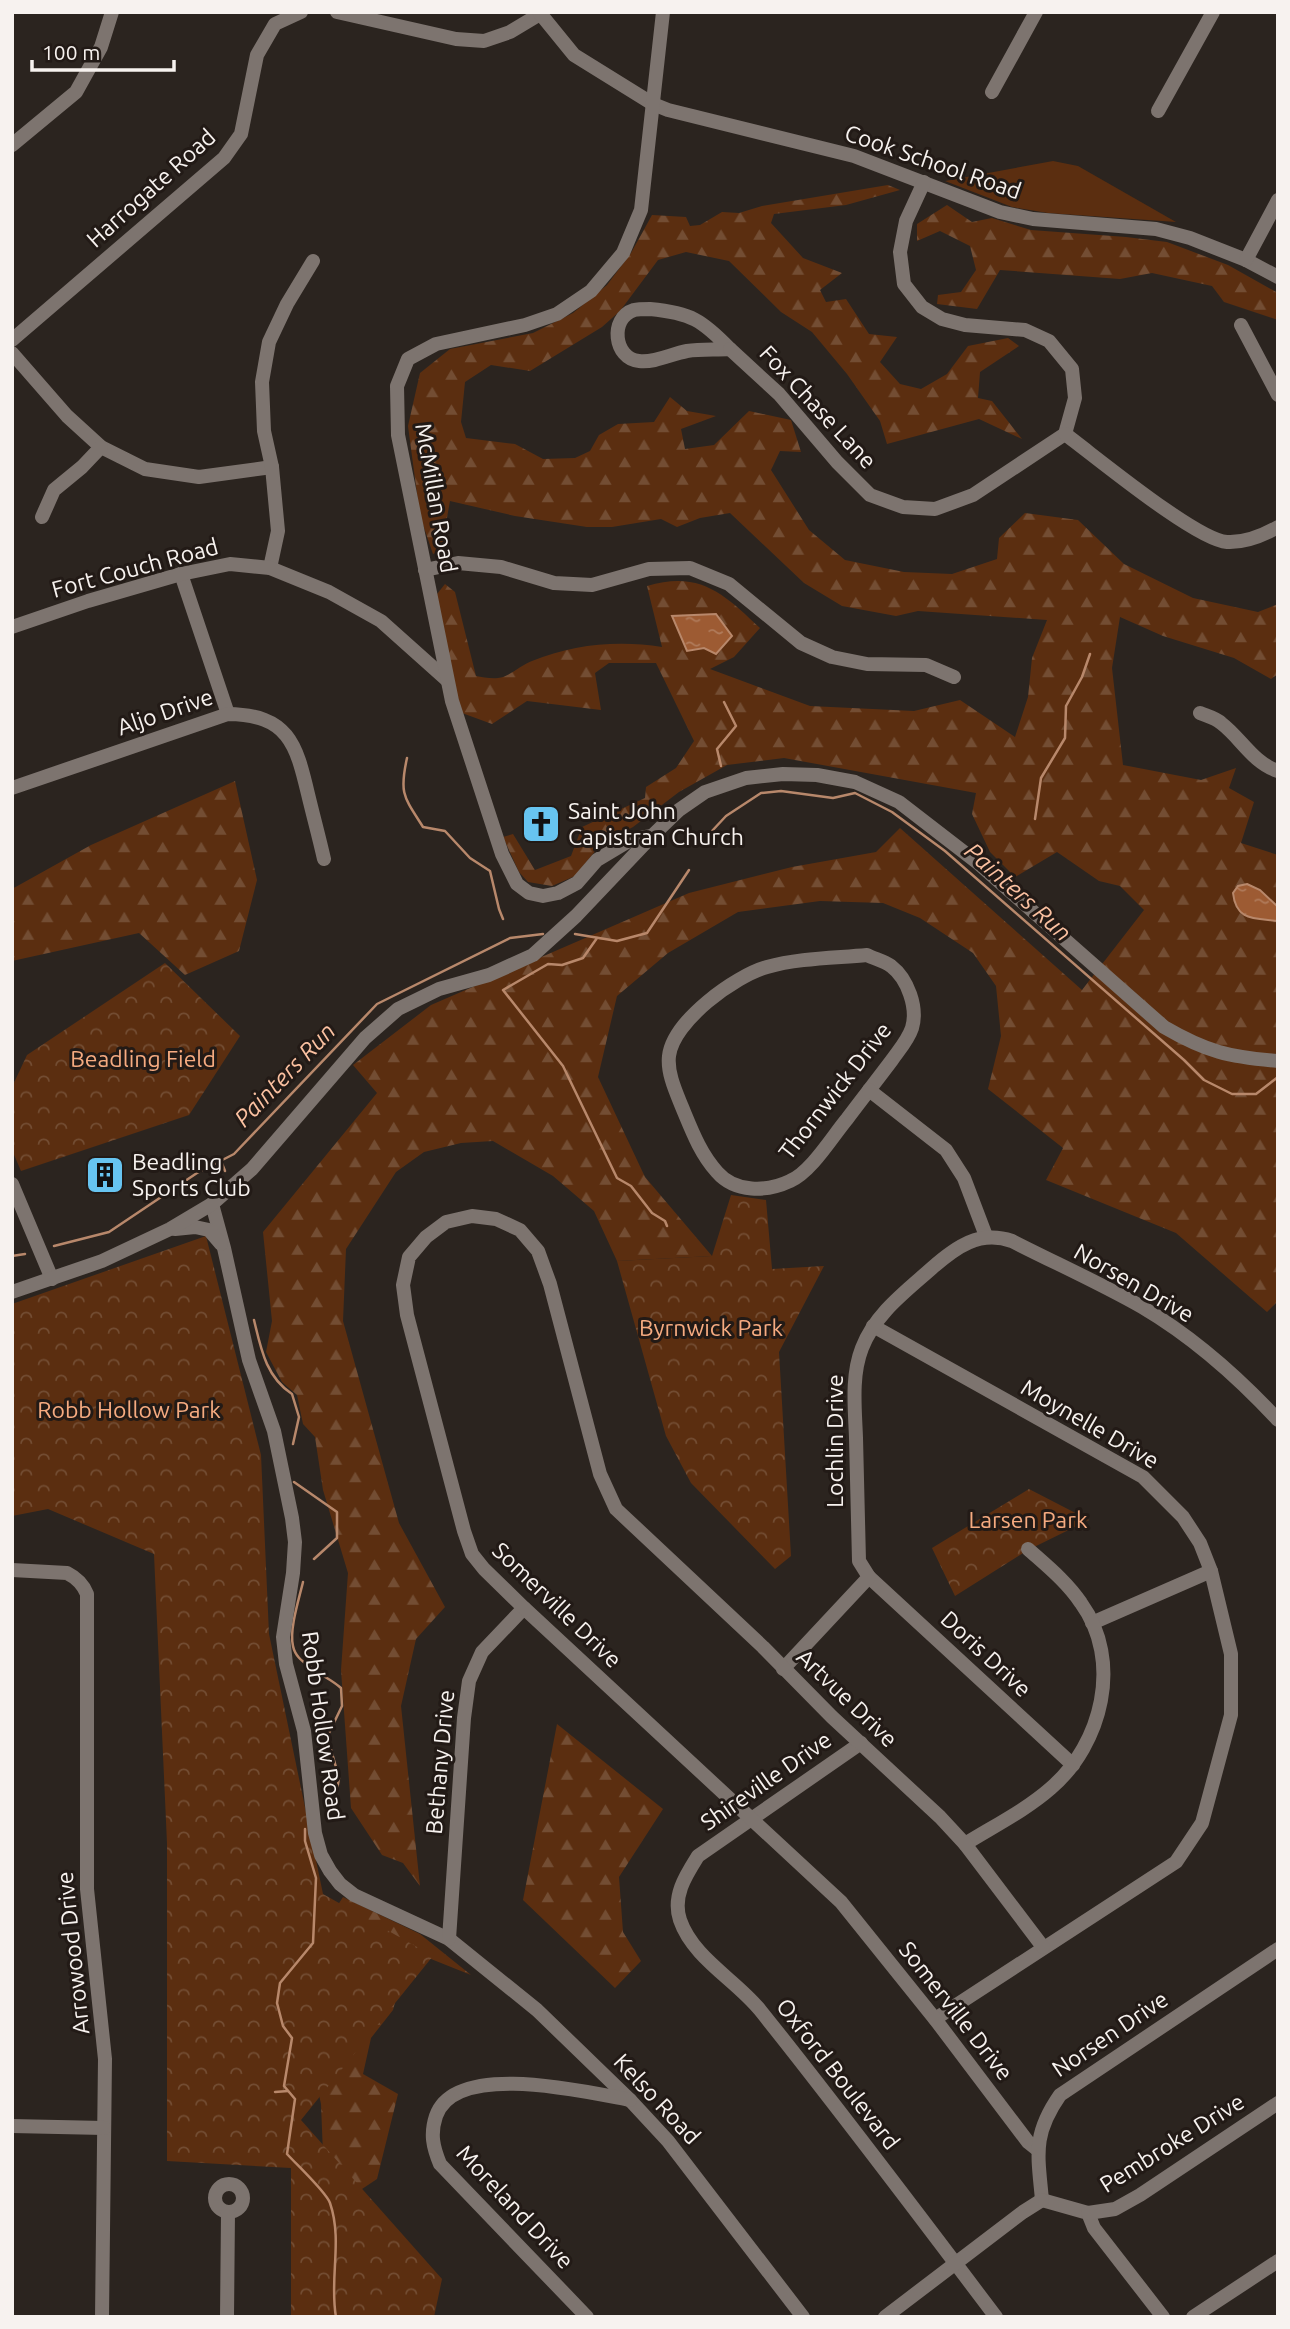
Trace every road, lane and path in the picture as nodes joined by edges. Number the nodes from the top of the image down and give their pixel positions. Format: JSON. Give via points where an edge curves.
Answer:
{"nodes":[{"id":1,"x":112,"y":12,"type":"edge"},
{"id":2,"x":301,"y":12,"type":"edge"},
{"id":3,"x":337,"y":12,"type":"edge"},
{"id":4,"x":663,"y":12,"type":"edge"},
{"id":5,"x":1037,"y":12,"type":"edge"},
{"id":6,"x":1213,"y":12,"type":"edge"},
{"id":7,"x":539,"y":13,"type":"edge"},
{"id":8,"x":992,"y":92,"type":"dead end"},
{"id":9,"x":653,"y":104,"type":"junction"},
{"id":10,"x":1158,"y":111,"type":"dead end"},
{"id":11,"x":12,"y":145,"type":"edge"},
{"id":12,"x":924,"y":182,"type":"junction"},
{"id":13,"x":1278,"y":200,"type":"edge"},
{"id":14,"x":1246,"y":260,"type":"junction"},
{"id":15,"x":313,"y":261,"type":"dead end"},
{"id":16,"x":1278,"y":277,"type":"edge"},
{"id":17,"x":1241,"y":325,"type":"dead end"},
{"id":18,"x":12,"y":340,"type":"edge"},
{"id":19,"x":730,"y":349,"type":"junction"},
{"id":20,"x":12,"y":353,"type":"edge"},
{"id":21,"x":1278,"y":395,"type":"edge"},
{"id":22,"x":1065,"y":434,"type":"junction"},
{"id":23,"x":101,"y":447,"type":"junction"},
{"id":24,"x":271,"y":467,"type":"junction"},
{"id":25,"x":42,"y":517,"type":"dead end"},
{"id":26,"x":1278,"y":527,"type":"edge"},
{"id":27,"x":270,"y":568,"type":"junction"},
{"id":28,"x":425,"y":570,"type":"junction"},
{"id":29,"x":181,"y":574,"type":"junction"},
{"id":30,"x":12,"y":627,"type":"edge"},
{"id":31,"x":954,"y":677,"type":"dead end"},
{"id":32,"x":447,"y":680,"type":"junction"},
{"id":33,"x":1200,"y":713,"type":"dead end"},
{"id":34,"x":228,"y":714,"type":"junction"},
{"id":35,"x":1278,"y":771,"type":"edge"},
{"id":36,"x":12,"y":788,"type":"edge"},
{"id":37,"x":652,"y":836,"type":"junction"},
{"id":38,"x":324,"y":859,"type":"dead end"},
{"id":39,"x":1278,"y":1060,"type":"edge"},
{"id":40,"x":869,"y":1090,"type":"junction"},
{"id":41,"x":12,"y":1184,"type":"edge"},
{"id":42,"x":212,"y":1204,"type":"junction"},
{"id":43,"x":170,"y":1229,"type":"junction"},
{"id":44,"x":986,"y":1236,"type":"junction"},
{"id":45,"x":225,"y":1248,"type":"junction"},
{"id":46,"x":52,"y":1279,"type":"junction"},
{"id":47,"x":12,"y":1292,"type":"edge"},
{"id":48,"x":873,"y":1326,"type":"junction"},
{"id":49,"x":1278,"y":1420,"type":"edge"},
{"id":50,"x":607,"y":1494,"type":"joint"},
{"id":51,"x":1028,"y":1549,"type":"dead end"},
{"id":52,"x":12,"y":1570,"type":"edge"},
{"id":53,"x":1211,"y":1571,"type":"junction"},
{"id":54,"x":869,"y":1577,"type":"junction"},
{"id":55,"x":524,"y":1608,"type":"junction"},
{"id":56,"x":1092,"y":1623,"type":"junction"},
{"id":57,"x":783,"y":1669,"type":"junction"},
{"id":58,"x":861,"y":1743,"type":"junction"},
{"id":59,"x":1073,"y":1765,"type":"junction"},
{"id":60,"x":751,"y":1818,"type":"junction"},
{"id":61,"x":965,"y":1844,"type":"junction"},
{"id":62,"x":698,"y":1856,"type":"joint"},
{"id":63,"x":449,"y":1939,"type":"junction"},
{"id":64,"x":1043,"y":1947,"type":"junction"},
{"id":65,"x":1278,"y":1949,"type":"edge"},
{"id":66,"x":935,"y":2019,"type":"junction"},
{"id":67,"x":630,"y":2099,"type":"junction"},
{"id":68,"x":1278,"y":2103,"type":"edge"},
{"id":69,"x":12,"y":2126,"type":"edge"},
{"id":70,"x":104,"y":2128,"type":"junction"},
{"id":71,"x":1038,"y":2150,"type":"junction"},
{"id":72,"x":1042,"y":2200,"type":"junction"},
{"id":73,"x":228,"y":2212,"type":"dead end"},
{"id":74,"x":1088,"y":2213,"type":"junction"},
{"id":75,"x":1278,"y":2261,"type":"edge"},
{"id":76,"x":956,"y":2264,"type":"junction"},
{"id":77,"x":102,"y":2317,"type":"edge"},
{"id":78,"x":227,"y":2317,"type":"edge"},
{"id":79,"x":587,"y":2317,"type":"edge"},
{"id":80,"x":803,"y":2317,"type":"edge"},
{"id":81,"x":885,"y":2317,"type":"edge"},
{"id":82,"x":996,"y":2317,"type":"edge"},
{"id":83,"x":1163,"y":2317,"type":"edge"},
{"id":84,"x":1193,"y":2317,"type":"edge"}],
"edges":[{"from":1,"to":11,"type":"street","via":[[101,47],[75,92]]},
{"from":2,"to":18,"type":"street","name":"Harrogate Road","via":[[275,24],[257,55],[241,134],[225,158]]},
{"from":3,"to":7,"type":"street","via":[[456,40],[484,41],[510,32]]},
{"from":4,"to":9,"type":"street","name":"McMillan Road"},
{"from":5,"to":8,"type":"street"},
{"from":6,"to":10,"type":"street"},
{"from":7,"to":9,"type":"street","name":"Cook School Road","via":[[574,55]]},
{"from":9,"to":12,"type":"street","name":"Cook School Road","via":[[854,156]]},
{"from":9,"to":28,"type":"street","name":"McMillan Road","via":[[641,210],[623,253],[591,290],[557,314],[436,344],[408,359],[397,386],[398,435]]},
{"from":12,"to":14,"type":"street","name":"Cook School Road","via":[[1000,212],[1156,229]]},
{"from":12,"to":22,"type":"street","via":[[906,221],[900,252],[904,284],[922,307],[942,319],[1025,330],[1049,341],[1072,369],[1074,398]]},
{"from":13,"to":14,"type":"street"},
{"from":14,"to":16,"type":"street","name":"Cook School Road"},
{"from":15,"to":24,"type":"street","via":[[269,342],[262,382]]},
{"from":17,"to":21,"type":"street"},
{"from":19,"to":19,"type":"street","name":"Fox Chase Lane","via":[[691,350],[636,362],[624,355],[617,333],[621,320],[632,310],[681,312],[708,327]]},
{"from":19,"to":22,"type":"street","name":"Fox Chase Lane","via":[[779,394],[870,495],[904,507],[935,509],[973,495]]},
{"from":20,"to":23,"type":"street"},
{"from":22,"to":26,"type":"street","via":[[1189,526],[1225,542],[1259,537]]},
{"from":23,"to":24,"type":"street","via":[[145,468],[199,477]]},
{"from":23,"to":25,"type":"street","via":[[54,490]]},
{"from":24,"to":27,"type":"street","via":[[278,531]]},
{"from":27,"to":29,"type":"street","name":"Fort Couch Road","via":[[230,565]]},
{"from":27,"to":32,"type":"street","name":"Fort Couch Road","via":[[329,592],[381,621]]},
{"from":28,"to":31,"type":"street","via":[[458,563],[501,567],[554,583],[592,585],[649,569],[690,568],[729,584],[802,643],[832,657],[867,664],[926,665]]},
{"from":28,"to":32,"type":"street","name":"McMillan Road"},
{"from":29,"to":30,"type":"street","name":"Fort Couch Road"},
{"from":29,"to":34,"type":"street"},
{"from":32,"to":37,"type":"street","name":"McMillan Road","via":[[478,785],[517,884],[529,893],[558,893],[577,883],[597,860],[632,839]]},
{"from":33,"to":35,"type":"street","via":[[1220,722],[1247,751]]},
{"from":34,"to":36,"type":"street","name":"Aljo Drive"},
{"from":34,"to":38,"type":"street","name":"Aljo Drive","via":[[251,715],[286,734],[299,756]]},
{"from":37,"to":39,"type":"street","via":[[705,792],[746,778],[817,775],[855,782],[899,802],[978,863],[1164,1027],[1197,1046],[1237,1057]]},
{"from":37,"to":42,"type":"street","via":[[533,955],[398,1009],[366,1038],[252,1169]]},
{"from":40,"to":40,"type":"street","name":"Thornwick Drive","via":[[906,1039],[913,1010],[900,974],[867,956],[766,967],[735,982],[688,1018],[676,1034],[669,1057],[673,1086],[703,1158],[721,1177],[744,1188],[772,1189],[794,1180]]},
{"from":40,"to":44,"type":"street","via":[[946,1150],[964,1178]]},
{"from":41,"to":46,"type":"street"},
{"from":42,"to":43,"type":"street"},
{"from":42,"to":45,"type":"street","name":"Robb Hollow Road"},
{"from":43,"to":45,"type":"street","via":[[209,1230]]},
{"from":43,"to":46,"type":"street"},
{"from":44,"to":48,"type":"street","name":"Lochlin Drive","via":[[938,1262]]},
{"from":44,"to":49,"type":"street","name":"Norsen Drive","via":[[1012,1241],[1173,1327],[1239,1378]]},
{"from":45,"to":63,"type":"street","name":"Robb Hollow Road","via":[[249,1360],[274,1432],[292,1518],[293,1573],[283,1637],[304,1731],[321,1854],[340,1884],[354,1895]]},
{"from":46,"to":47,"type":"street"},
{"from":48,"to":53,"type":"street","name":"Moynelle Drive","via":[[1143,1477],[1183,1517]]},
{"from":48,"to":54,"type":"street","name":"Lochlin Drive","via":[[861,1349],[855,1380],[859,1561]]},
{"from":50,"to":55,"type":"street","name":"Somerville Drive","via":[[538,1251],[520,1230],[496,1219],[472,1216],[446,1222],[409,1257],[403,1285],[407,1315],[472,1553]]},
{"from":50,"to":57,"type":"street","name":"Artvue Drive","via":[[616,1509]]},
{"from":51,"to":56,"type":"street","via":[[1058,1576]]},
{"from":52,"to":70,"type":"street","name":"Arrowood Drive","via":[[67,1573],[87,1594],[87,1889],[104,2035]]},
{"from":53,"to":56,"type":"street"},
{"from":53,"to":64,"type":"street","name":"Moynelle Drive","via":[[1231,1654],[1231,1715],[1202,1823],[1176,1862]]},
{"from":54,"to":57,"type":"street"},
{"from":54,"to":59,"type":"street","name":"Doris Drive"},
{"from":55,"to":60,"type":"street","name":"Somerville Drive"},
{"from":55,"to":63,"type":"street","name":"Bethany Drive","via":[[482,1651],[469,1681]]},
{"from":56,"to":59,"type":"street","via":[[1101,1657],[1102,1696],[1093,1731]]},
{"from":57,"to":58,"type":"street","name":"Artvue Drive"},
{"from":58,"to":60,"type":"street","name":"Shireville Drive"},
{"from":58,"to":61,"type":"street","name":"Artvue Drive"},
{"from":59,"to":61,"type":"street","via":[[1050,1788]]},
{"from":60,"to":62,"type":"street","name":"Shireville Drive"},
{"from":60,"to":66,"type":"street","name":"Somerville Drive","via":[[841,1902]]},
{"from":61,"to":64,"type":"street","name":"Artvue Drive"},
{"from":62,"to":76,"type":"street","name":"Oxford Boulevard","via":[[681,1882],[678,1900],[680,1919],[693,1944],[757,2007]]},
{"from":63,"to":67,"type":"street","name":"Kelso Road","via":[[537,2010]]},
{"from":64,"to":66,"type":"street","name":"Moynelle Drive"},
{"from":65,"to":71,"type":"street","name":"Norsen Drive","via":[[1060,2095],[1048,2112]]},
{"from":66,"to":71,"type":"street","name":"Somerville Drive"},
{"from":67,"to":79,"type":"street","name":"Moreland Drive","via":[[552,2085],[469,2087],[449,2097],[432,2130],[440,2164]]},
{"from":67,"to":80,"type":"street","name":"Kelso Road","via":[[668,2141]]},
{"from":68,"to":74,"type":"street","name":"Pembroke Drive","via":[[1140,2196],[1115,2209]]},
{"from":69,"to":70,"type":"street"},
{"from":70,"to":77,"type":"street","name":"Arrowood Drive"},
{"from":71,"to":72,"type":"street","name":"Norsen Drive"},
{"from":72,"to":74,"type":"street"},
{"from":72,"to":76,"type":"street"},
{"from":73,"to":78,"type":"street"},
{"from":74,"to":83,"type":"street","via":[[1094,2228]]},
{"from":75,"to":84,"type":"street"},
{"from":76,"to":81,"type":"street"},
{"from":76,"to":82,"type":"street","name":"Oxford Boulevard"}]}
